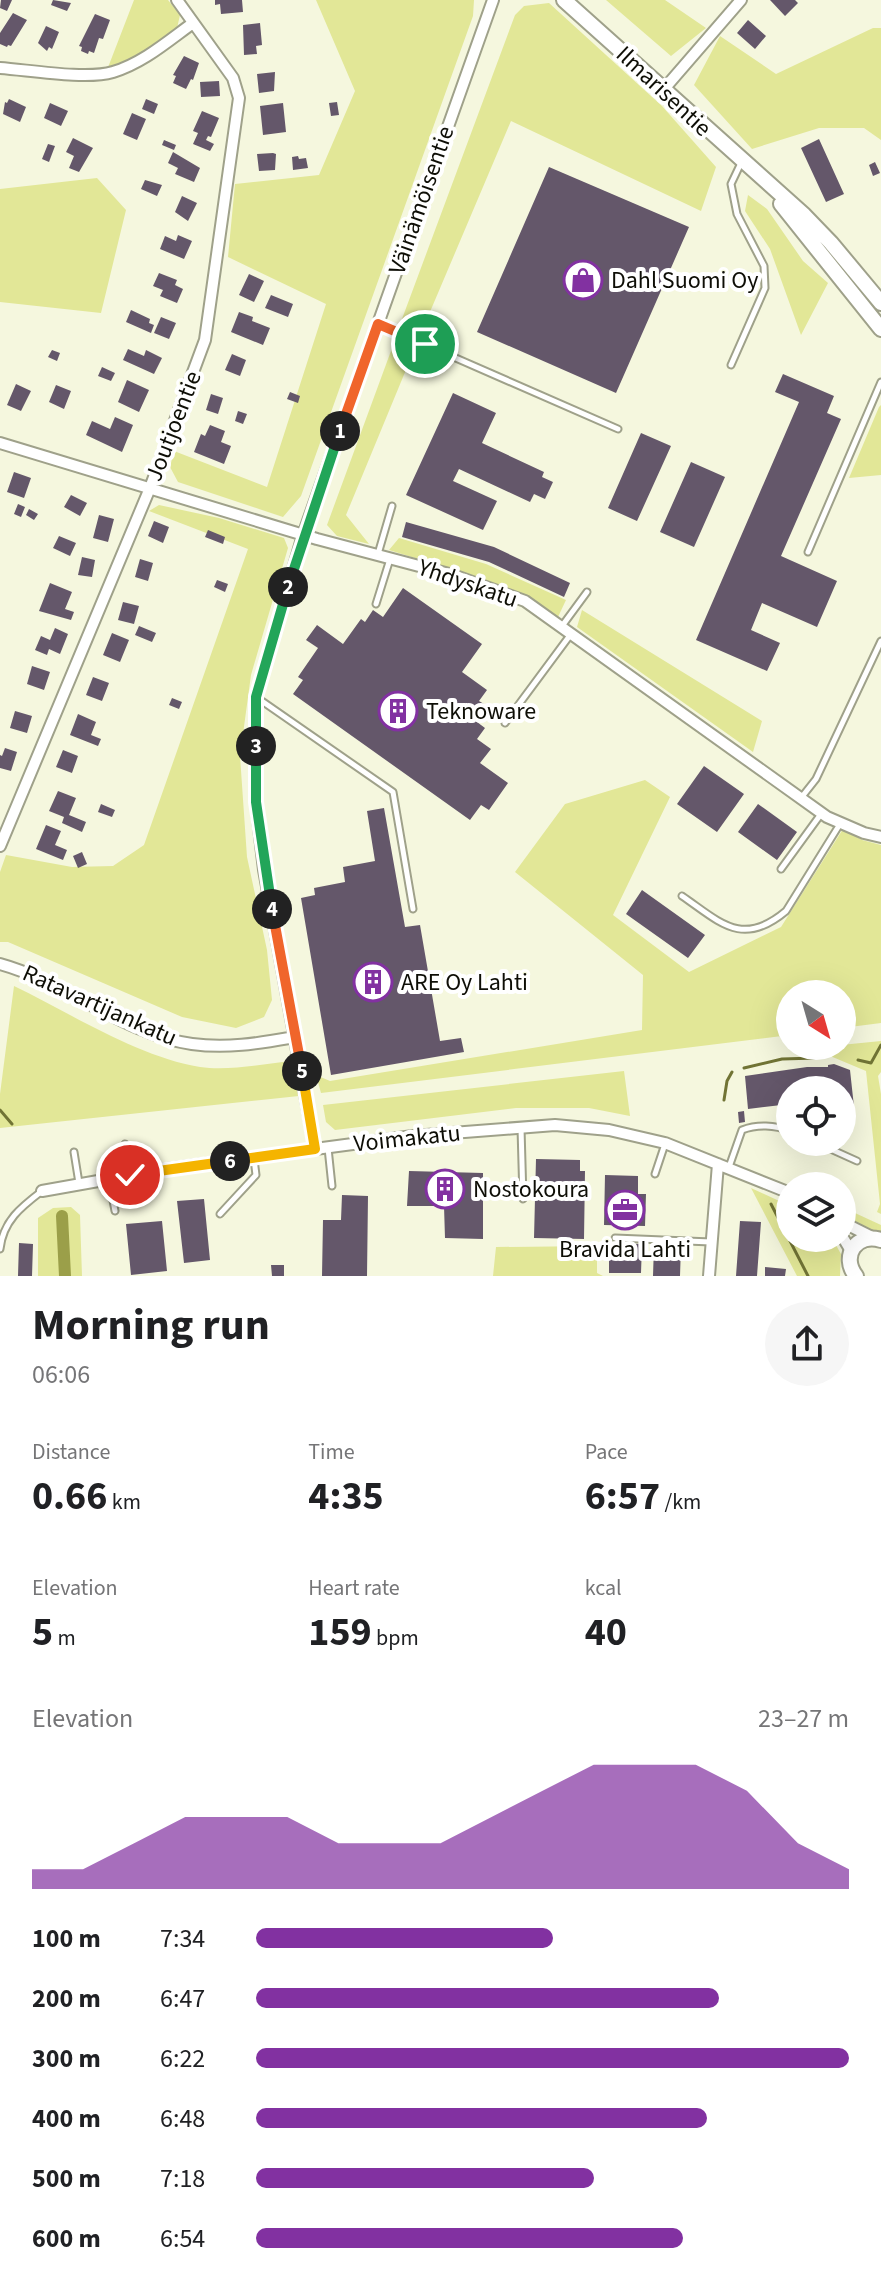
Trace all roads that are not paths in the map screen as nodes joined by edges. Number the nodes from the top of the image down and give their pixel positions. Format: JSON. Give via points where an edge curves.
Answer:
{"nodes":[{"id":1,"x":177,"y":0,"type":"edge"},
{"id":2,"x":493,"y":0,"type":"edge"},
{"id":3,"x":564,"y":0,"type":"edge"},
{"id":4,"x":741,"y":0,"type":"edge"},
{"id":5,"x":193,"y":23,"type":"junction"},
{"id":6,"x":0,"y":68,"type":"edge"},
{"id":7,"x":664,"y":89,"type":"junction"},
{"id":8,"x":741,"y":162,"type":"junction"},
{"id":9,"x":877,"y":303,"type":"edge"},
{"id":10,"x":435,"y":322,"type":"dead end"},
{"id":11,"x":378,"y":324,"type":"junction"},
{"id":12,"x":881,"y":329,"type":"edge"},
{"id":13,"x":425,"y":344,"type":"junction"},
{"id":14,"x":419,"y":359,"type":"dead end"},
{"id":15,"x":731,"y":365,"type":"dead end"},
{"id":16,"x":881,"y":382,"type":"edge"},
{"id":17,"x":618,"y":429,"type":"dead end"},
{"id":18,"x":0,"y":443,"type":"edge"},
{"id":19,"x":150,"y":488,"type":"junction"},
{"id":20,"x":392,"y":506,"type":"dead end"},
{"id":21,"x":303,"y":535,"type":"junction"},
{"id":22,"x":808,"y":552,"type":"dead end"},
{"id":23,"x":378,"y":555,"type":"junction"},
{"id":24,"x":390,"y":558,"type":"junction"},
{"id":25,"x":587,"y":592,"type":"dead end"},
{"id":26,"x":376,"y":604,"type":"dead end"},
{"id":27,"x":567,"y":630,"type":"junction"},
{"id":28,"x":881,"y":641,"type":"edge"},
{"id":29,"x":256,"y":697,"type":"junction"},
{"id":30,"x":505,"y":723,"type":"dead end"},
{"id":31,"x":801,"y":798,"type":"junction"},
{"id":32,"x":822,"y":813,"type":"junction"},
{"id":33,"x":841,"y":823,"type":"junction"},
{"id":34,"x":881,"y":837,"type":"edge"},
{"id":35,"x":0,"y":846,"type":"edge"},
{"id":36,"x":781,"y":869,"type":"dead end"},
{"id":37,"x":682,"y":896,"type":"dead end"},
{"id":38,"x":413,"y":909,"type":"dead end"},
{"id":39,"x":0,"y":964,"type":"edge"},
{"id":40,"x":295,"y":1037,"type":"junction"},
{"id":41,"x":776,"y":1126,"type":"edge"},
{"id":42,"x":521,"y":1127,"type":"junction"},
{"id":43,"x":665,"y":1143,"type":"junction"},
{"id":44,"x":125,"y":1144,"type":"dead end"},
{"id":45,"x":328,"y":1147,"type":"junction"},
{"id":46,"x":315,"y":1149,"type":"junction"},
{"id":47,"x":74,"y":1152,"type":"dead end"},
{"id":48,"x":846,"y":1156,"type":"edge"},
{"id":49,"x":254,"y":1158,"type":"junction"},
{"id":50,"x":857,"y":1161,"type":"dead end"},
{"id":51,"x":723,"y":1165,"type":"junction"},
{"id":52,"x":655,"y":1174,"type":"dead end"},
{"id":53,"x":130,"y":1175,"type":"junction"},
{"id":54,"x":109,"y":1179,"type":"junction"},
{"id":55,"x":79,"y":1184,"type":"junction"},
{"id":56,"x":332,"y":1186,"type":"dead end"},
{"id":57,"x":776,"y":1187,"type":"edge"},
{"id":58,"x":42,"y":1191,"type":"joint"},
{"id":59,"x":523,"y":1199,"type":"dead end"},
{"id":60,"x":115,"y":1211,"type":"dead end"},
{"id":61,"x":220,"y":1214,"type":"dead end"},
{"id":62,"x":856,"y":1229,"type":"edge"},
{"id":63,"x":615,"y":1238,"type":"dead end"},
{"id":64,"x":877,"y":1239,"type":"edge"},
{"id":65,"x":712,"y":1242,"type":"junction"},
{"id":66,"x":0,"y":1247,"type":"edge"},
{"id":67,"x":851,"y":1267,"type":"edge"},
{"id":68,"x":709,"y":1276,"type":"edge"}],
"edges":[{"from":1,"to":5,"type":"street","name":"Joutjoentie"},
{"from":2,"to":11,"type":"street","name":"Väinämöisentie"},
{"from":3,"to":7,"type":"street","name":"Ilmarisentie"},
{"from":4,"to":7,"type":"street"},
{"from":5,"to":6,"type":"street","via":[[150,54],[110,73]]},
{"from":5,"to":19,"type":"street","name":"Joutjoentie","via":[[233,78],[239,111],[205,340]]},
{"from":7,"to":8,"type":"street","name":"Ilmarisentie"},
{"from":8,"to":9,"type":"street","name":"Ilmarisentie"},
{"from":8,"to":15,"type":"lane","via":[[731,184],[737,214],[764,266],[765,288]]},
{"from":9,"to":12,"type":"street","name":"Ilmarisentie"},
{"from":10,"to":13,"type":"lane"},
{"from":11,"to":13,"type":"lane"},
{"from":11,"to":21,"type":"street","name":"Väinämöisentie"},
{"from":13,"to":14,"type":"lane"},
{"from":13,"to":17,"type":"lane"},
{"from":16,"to":22,"type":"lane"},
{"from":18,"to":19,"type":"street","name":"Yhdyskatu"},
{"from":19,"to":21,"type":"street","name":"Yhdyskatu"},
{"from":19,"to":35,"type":"street","name":"Joutjoentie"},
{"from":20,"to":23,"type":"lane"},
{"from":21,"to":23,"type":"street","name":"Yhdyskatu"},
{"from":21,"to":29,"type":"street","name":"Väinämöisentie"},
{"from":23,"to":24,"type":"street","name":"Yhdyskatu"},
{"from":24,"to":26,"type":"lane"},
{"from":24,"to":27,"type":"street","name":"Yhdyskatu","via":[[525,601]]},
{"from":25,"to":27,"type":"lane"},
{"from":27,"to":30,"type":"lane"},
{"from":27,"to":31,"type":"street","name":"Yhdyskatu"},
{"from":28,"to":31,"type":"lane","via":[[816,779]]},
{"from":29,"to":38,"type":"lane","via":[[393,792]]},
{"from":29,"to":40,"type":"street","name":"Väinämöisentie","via":[[256,802]]},
{"from":31,"to":32,"type":"street","name":"Yhdyskatu"},
{"from":32,"to":33,"type":"street","name":"Yhdyskatu"},
{"from":32,"to":36,"type":"lane"},
{"from":33,"to":34,"type":"street","name":"Yhdyskatu"},
{"from":33,"to":37,"type":"lane","via":[[786,911],[773,922],[730,929]]},
{"from":39,"to":40,"type":"street","name":"Ratavartijankatu","via":[[33,973],[150,1032],[190,1044],[241,1047]]},
{"from":40,"to":46,"type":"street","name":"Väinämöisentie"},
{"from":41,"to":51,"type":"lane","via":[[742,1130]]},
{"from":42,"to":43,"type":"street","name":"Voimakatu","via":[[609,1130]]},
{"from":42,"to":45,"type":"street","name":"Voimakatu"},
{"from":42,"to":59,"type":"lane"},
{"from":43,"to":51,"type":"street","name":"Voimakatu"},
{"from":43,"to":52,"type":"lane"},
{"from":44,"to":53,"type":"lane"},
{"from":45,"to":46,"type":"street","name":"Voimakatu"},
{"from":45,"to":56,"type":"lane"},
{"from":46,"to":49,"type":"street","name":"Voimakatu"},
{"from":47,"to":55,"type":"lane"},
{"from":48,"to":50,"type":"lane"},
{"from":49,"to":53,"type":"street","name":"Voimakatu"},
{"from":49,"to":61,"type":"lane","via":[[256,1175]]},
{"from":51,"to":57,"type":"street","name":"Voimakatu"},
{"from":51,"to":65,"type":"street"},
{"from":53,"to":54,"type":"street","name":"Voimakatu"},
{"from":54,"to":55,"type":"street","name":"Voimakatu"},
{"from":54,"to":60,"type":"lane"},
{"from":55,"to":58,"type":"street","name":"Voimakatu"},
{"from":58,"to":66,"type":"lane","name":"Voimakatu","via":[[15,1212]]},
{"from":62,"to":64,"type":"street"},
{"from":63,"to":65,"type":"lane"},
{"from":64,"to":67,"type":"street","via":[[860,1240]]},
{"from":65,"to":68,"type":"street"}]}
